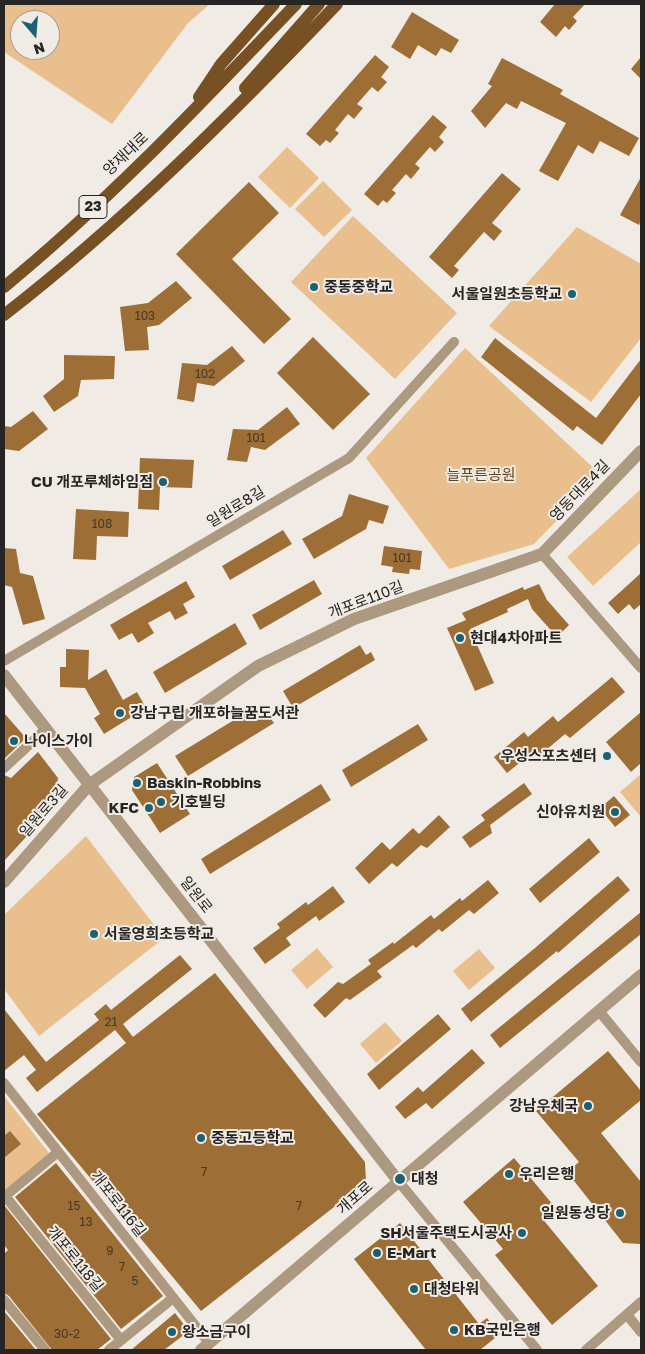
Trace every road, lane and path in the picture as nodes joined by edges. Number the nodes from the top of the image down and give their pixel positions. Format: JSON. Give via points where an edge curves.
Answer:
{"nodes":[{"id":1,"x":274,"y":4,"type":"edge"},
{"id":2,"x":296,"y":4,"type":"edge"},
{"id":3,"x":319,"y":4,"type":"edge"},
{"id":4,"x":337,"y":4,"type":"edge"},
{"id":5,"x":181,"y":124,"type":"junction"},
{"id":6,"x":172,"y":170,"type":"junction"},
{"id":7,"x":4,"y":287,"type":"edge"},
{"id":8,"x":4,"y":315,"type":"edge"},
{"id":9,"x":454,"y":342,"type":"dead end"},
{"id":10,"x":641,"y":451,"type":"edge"},
{"id":11,"x":542,"y":554,"type":"junction"},
{"id":12,"x":4,"y":661,"type":"edge"},
{"id":13,"x":641,"y":668,"type":"edge"},
{"id":14,"x":4,"y":675,"type":"edge"},
{"id":15,"x":45,"y":730,"type":"junction"},
{"id":16,"x":4,"y":768,"type":"edge"},
{"id":17,"x":89,"y":785,"type":"junction"},
{"id":18,"x":4,"y":882,"type":"edge"},
{"id":19,"x":641,"y":975,"type":"edge"},
{"id":20,"x":599,"y":1011,"type":"junction"},
{"id":21,"x":641,"y":1062,"type":"edge"},
{"id":22,"x":4,"y":1083,"type":"edge"},
{"id":23,"x":58,"y":1152,"type":"junction"},
{"id":24,"x":399,"y":1182,"type":"junction"},
{"id":25,"x":5,"y":1197,"type":"edge"},
{"id":26,"x":173,"y":1298,"type":"junction"},
{"id":27,"x":4,"y":1300,"type":"edge"},
{"id":28,"x":641,"y":1302,"type":"edge"},
{"id":29,"x":628,"y":1316,"type":"junction"},
{"id":30,"x":641,"y":1332,"type":"edge"},
{"id":31,"x":121,"y":1340,"type":"junction"},
{"id":32,"x":205,"y":1347,"type":"edge"},
{"id":33,"x":45,"y":1350,"type":"edge"},
{"id":34,"x":109,"y":1350,"type":"edge"},
{"id":35,"x":537,"y":1350,"type":"edge"},
{"id":36,"x":586,"y":1350,"type":"edge"}],
"edges":[{"from":1,"to":5,"type":"main road","name":"양재대로","number":"23","via":[[221,64]]},
{"from":2,"to":5,"type":"main road","name":"양재대로"},
{"from":3,"to":6,"type":"main road"},
{"from":4,"to":6,"type":"main road","number":"23"},
{"from":5,"to":7,"type":"main road","name":"양재대로","number":"23"},
{"from":6,"to":8,"type":"main road","number":"23","via":[[57,274]]},
{"from":9,"to":12,"type":"street","name":"일원로8길","via":[[349,458]]},
{"from":10,"to":11,"type":"street","name":"영동대로4길"},
{"from":11,"to":13,"type":"street"},
{"from":11,"to":17,"type":"street","name":"개포로110길","via":[[354,619],[268,661]]},
{"from":14,"to":15,"type":"street","name":"일원로"},
{"from":15,"to":16,"type":"street"},
{"from":15,"to":17,"type":"street","name":"일원로"},
{"from":17,"to":18,"type":"street","name":"일원로3길"},
{"from":17,"to":24,"type":"street","name":"일원로"},
{"from":19,"to":20,"type":"street","name":"개포로"},
{"from":20,"to":21,"type":"street"},
{"from":20,"to":24,"type":"street","name":"개포로"},
{"from":22,"to":23,"type":"street","name":"개포로116길"},
{"from":23,"to":25,"type":"street"},
{"from":23,"to":26,"type":"street","name":"개포로116길"},
{"from":24,"to":32,"type":"street","name":"개포로"},
{"from":24,"to":35,"type":"street"},
{"from":25,"to":31,"type":"street","name":"개포로118길"},
{"from":26,"to":31,"type":"street"},
{"from":26,"to":32,"type":"street","name":"개포로116길"},
{"from":27,"to":33,"type":"street"},
{"from":28,"to":29,"type":"street"},
{"from":29,"to":30,"type":"street"},
{"from":29,"to":36,"type":"street"},
{"from":31,"to":34,"type":"street"}]}
